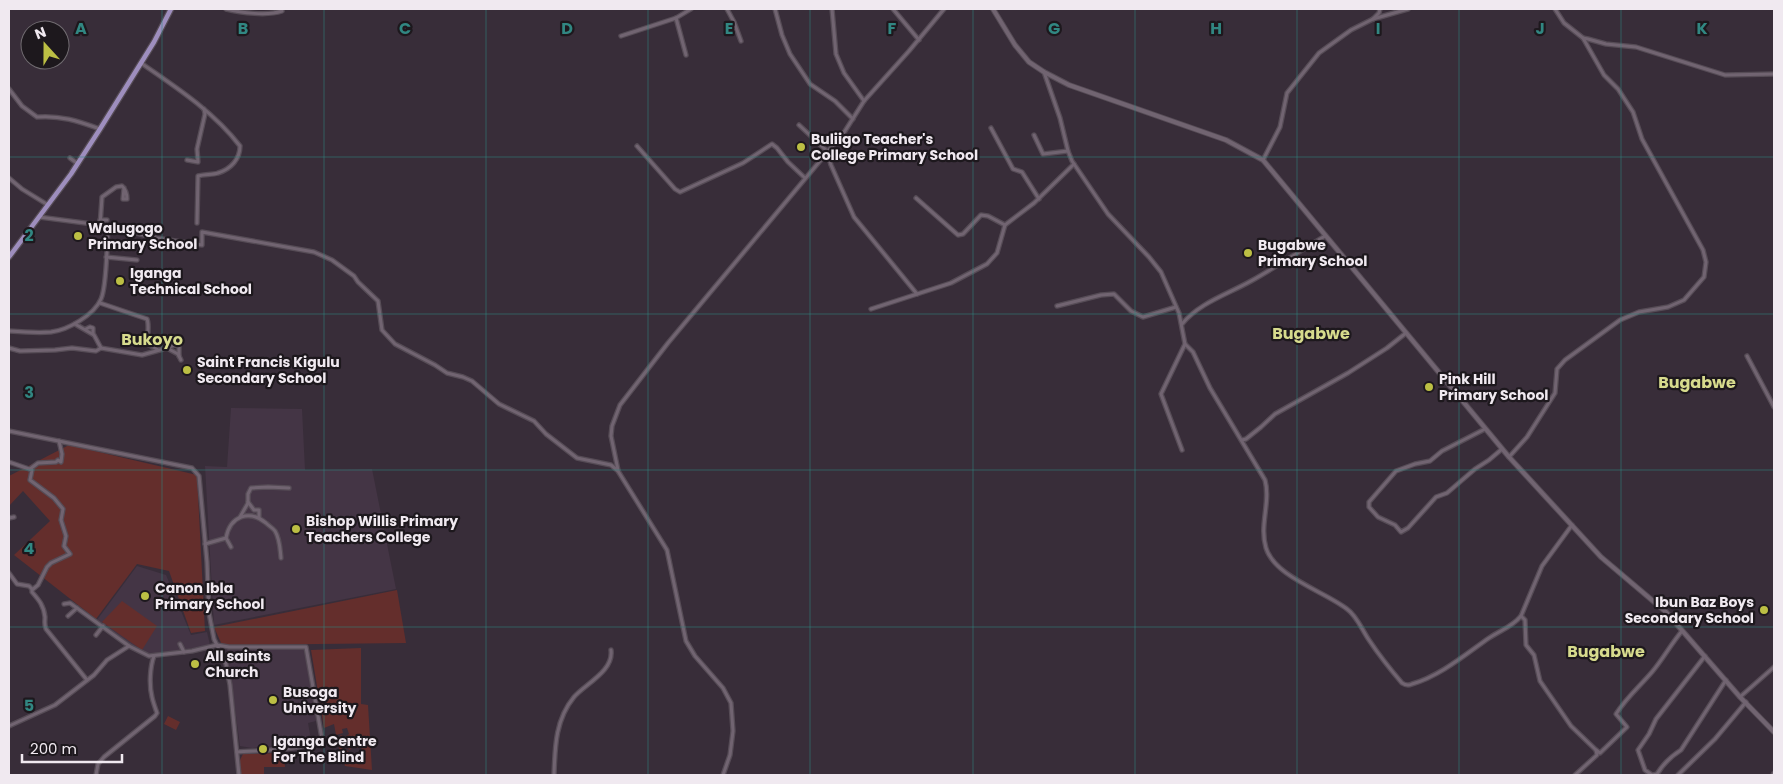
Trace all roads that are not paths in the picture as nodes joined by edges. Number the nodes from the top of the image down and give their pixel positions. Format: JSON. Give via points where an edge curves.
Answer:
{"nodes":[{"id":1,"x":171,"y":9,"type":"edge"},
{"id":2,"x":226,"y":9,"type":"edge"},
{"id":3,"x":691,"y":9,"type":"edge"},
{"id":4,"x":727,"y":9,"type":"edge"},
{"id":5,"x":775,"y":9,"type":"edge"},
{"id":6,"x":832,"y":9,"type":"edge"},
{"id":7,"x":893,"y":9,"type":"edge"},
{"id":8,"x":944,"y":9,"type":"edge"},
{"id":9,"x":993,"y":9,"type":"edge"},
{"id":10,"x":1380,"y":9,"type":"edge"},
{"id":11,"x":1408,"y":9,"type":"edge"},
{"id":12,"x":1555,"y":9,"type":"edge"},
{"id":13,"x":282,"y":11,"type":"dead end"},
{"id":14,"x":676,"y":18,"type":"junction"},
{"id":15,"x":1372,"y":19,"type":"junction"},
{"id":16,"x":621,"y":36,"type":"dead end"},
{"id":17,"x":1584,"y":38,"type":"junction"},
{"id":18,"x":741,"y":40,"type":"dead end"},
{"id":19,"x":918,"y":40,"type":"junction"},
{"id":20,"x":686,"y":55,"type":"dead end"},
{"id":21,"x":141,"y":63,"type":"junction"},
{"id":22,"x":1044,"y":72,"type":"junction"},
{"id":23,"x":1774,"y":74,"type":"edge"},
{"id":24,"x":9,"y":89,"type":"edge"},
{"id":25,"x":864,"y":101,"type":"junction"},
{"id":26,"x":203,"y":108,"type":"junction"},
{"id":27,"x":853,"y":119,"type":"junction"},
{"id":28,"x":799,"y":125,"type":"dead end"},
{"id":29,"x":991,"y":128,"type":"dead end"},
{"id":30,"x":100,"y":129,"type":"junction"},
{"id":31,"x":1034,"y":135,"type":"dead end"},
{"id":32,"x":637,"y":146,"type":"dead end"},
{"id":33,"x":827,"y":151,"type":"junction"},
{"id":34,"x":1068,"y":151,"type":"junction"},
{"id":35,"x":70,"y":158,"type":"dead end"},
{"id":36,"x":187,"y":160,"type":"dead end"},
{"id":37,"x":1263,"y":160,"type":"junction"},
{"id":38,"x":78,"y":164,"type":"junction"},
{"id":39,"x":1074,"y":164,"type":"junction"},
{"id":40,"x":9,"y":178,"type":"edge"},
{"id":41,"x":805,"y":178,"type":"junction"},
{"id":42,"x":124,"y":188,"type":"dead end"},
{"id":43,"x":916,"y":198,"type":"dead end"},
{"id":44,"x":1039,"y":199,"type":"junction"},
{"id":45,"x":48,"y":205,"type":"junction"},
{"id":46,"x":39,"y":217,"type":"junction"},
{"id":47,"x":100,"y":220,"type":"junction"},
{"id":48,"x":107,"y":220,"type":"dead end"},
{"id":49,"x":196,"y":223,"type":"dead end"},
{"id":50,"x":1005,"y":225,"type":"junction"},
{"id":51,"x":100,"y":226,"type":"junction"},
{"id":52,"x":108,"y":226,"type":"junction"},
{"id":53,"x":1325,"y":236,"type":"junction"},
{"id":54,"x":9,"y":257,"type":"edge"},
{"id":55,"x":106,"y":257,"type":"junction"},
{"id":56,"x":137,"y":260,"type":"dead end"},
{"id":57,"x":917,"y":294,"type":"junction"},
{"id":58,"x":99,"y":302,"type":"junction"},
{"id":59,"x":1057,"y":306,"type":"dead end"},
{"id":60,"x":1176,"y":307,"type":"junction"},
{"id":61,"x":872,"y":309,"type":"dead end"},
{"id":62,"x":74,"y":324,"type":"junction"},
{"id":63,"x":1181,"y":324,"type":"junction"},
{"id":64,"x":9,"y":331,"type":"edge"},
{"id":65,"x":1406,"y":333,"type":"junction"},
{"id":66,"x":1185,"y":344,"type":"junction"},
{"id":67,"x":9,"y":348,"type":"edge"},
{"id":68,"x":101,"y":348,"type":"junction"},
{"id":69,"x":166,"y":348,"type":"junction"},
{"id":70,"x":157,"y":350,"type":"junction"},
{"id":71,"x":179,"y":356,"type":"junction"},
{"id":72,"x":1748,"y":356,"type":"dead end"},
{"id":73,"x":181,"y":360,"type":"dead end"},
{"id":74,"x":1774,"y":407,"type":"edge"},
{"id":75,"x":1485,"y":429,"type":"junction"},
{"id":76,"x":9,"y":431,"type":"edge"},
{"id":77,"x":1242,"y":440,"type":"junction"},
{"id":78,"x":59,"y":441,"type":"junction"},
{"id":79,"x":1502,"y":449,"type":"junction"},
{"id":80,"x":1182,"y":450,"type":"dead end"},
{"id":81,"x":1509,"y":457,"type":"junction"},
{"id":82,"x":9,"y":462,"type":"edge"},
{"id":83,"x":30,"y":469,"type":"junction"},
{"id":84,"x":618,"y":471,"type":"junction"},
{"id":85,"x":289,"y":488,"type":"dead end"},
{"id":86,"x":248,"y":502,"type":"junction"},
{"id":87,"x":14,"y":517,"type":"dead end"},
{"id":88,"x":9,"y":518,"type":"edge"},
{"id":89,"x":240,"y":518,"type":"junction"},
{"id":90,"x":259,"y":518,"type":"junction"},
{"id":91,"x":1572,"y":525,"type":"junction"},
{"id":92,"x":226,"y":538,"type":"junction"},
{"id":93,"x":205,"y":544,"type":"junction"},
{"id":94,"x":231,"y":547,"type":"dead end"},
{"id":95,"x":281,"y":558,"type":"dead end"},
{"id":96,"x":9,"y":574,"type":"edge"},
{"id":97,"x":32,"y":589,"type":"junction"},
{"id":98,"x":64,"y":604,"type":"dead end"},
{"id":99,"x":77,"y":608,"type":"junction"},
{"id":100,"x":68,"y":616,"type":"dead end"},
{"id":101,"x":1521,"y":616,"type":"junction"},
{"id":102,"x":103,"y":626,"type":"junction"},
{"id":103,"x":1682,"y":631,"type":"junction"},
{"id":104,"x":96,"y":635,"type":"dead end"},
{"id":105,"x":180,"y":644,"type":"dead end"},
{"id":106,"x":217,"y":645,"type":"junction"},
{"id":107,"x":130,"y":646,"type":"junction"},
{"id":108,"x":611,"y":650,"type":"dead end"},
{"id":109,"x":184,"y":652,"type":"junction"},
{"id":110,"x":154,"y":656,"type":"junction"},
{"id":111,"x":1705,"y":656,"type":"junction"},
{"id":112,"x":1774,"y":667,"type":"edge"},
{"id":113,"x":87,"y":680,"type":"junction"},
{"id":114,"x":1726,"y":680,"type":"junction"},
{"id":115,"x":1740,"y":697,"type":"junction"},
{"id":116,"x":1746,"y":702,"type":"junction"},
{"id":117,"x":9,"y":726,"type":"edge"},
{"id":118,"x":1774,"y":732,"type":"edge"},
{"id":119,"x":1596,"y":750,"type":"junction"},
{"id":120,"x":237,"y":752,"type":"junction"},
{"id":121,"x":96,"y":775,"type":"edge"},
{"id":122,"x":239,"y":775,"type":"edge"},
{"id":123,"x":554,"y":775,"type":"edge"},
{"id":124,"x":723,"y":775,"type":"edge"},
{"id":125,"x":1576,"y":775,"type":"edge"},
{"id":126,"x":1653,"y":775,"type":"edge"},
{"id":127,"x":1678,"y":775,"type":"edge"}],
"edges":[{"from":1,"to":21,"type":"main road"},
{"from":2,"to":13,"type":"street","via":[[263,14]]},
{"from":3,"to":14,"type":"street"},
{"from":4,"to":18,"type":"street"},
{"from":5,"to":27,"type":"street","via":[[790,54],[810,84],[835,101]]},
{"from":6,"to":25,"type":"street","via":[[836,54],[844,73]]},
{"from":7,"to":19,"type":"street"},
{"from":8,"to":19,"type":"street"},
{"from":9,"to":22,"type":"street","via":[[1015,45],[1029,62]]},
{"from":10,"to":15,"type":"street"},
{"from":11,"to":15,"type":"street"},
{"from":12,"to":17,"type":"street","via":[[1564,23]]},
{"from":14,"to":16,"type":"street"},
{"from":14,"to":20,"type":"street"},
{"from":15,"to":37,"type":"street","via":[[1319,54],[1287,93],[1280,127]]},
{"from":17,"to":23,"type":"street","via":[[1636,47],[1725,75]]},
{"from":17,"to":81,"type":"street","via":[[1604,75],[1633,112],[1642,139],[1702,250],[1706,269],[1704,277],[1684,300],[1620,320],[1565,360],[1557,369],[1555,393],[1527,437]]},
{"from":19,"to":25,"type":"street"},
{"from":21,"to":26,"type":"street"},
{"from":21,"to":30,"type":"main road"},
{"from":22,"to":34,"type":"street"},
{"from":22,"to":37,"type":"street","via":[[1069,85],[1226,140]]},
{"from":24,"to":30,"type":"street","via":[[22,106],[37,117],[70,118]]},
{"from":25,"to":27,"type":"street"},
{"from":26,"to":36,"type":"street","via":[[205,114],[197,149],[198,162]]},
{"from":26,"to":49,"type":"street","via":[[231,134],[240,146],[240,152],[236,161],[219,173],[198,176]]},
{"from":27,"to":33,"type":"street"},
{"from":28,"to":33,"type":"street"},
{"from":29,"to":44,"type":"street","via":[[1012,169],[1022,172]]},
{"from":30,"to":38,"type":"main road"},
{"from":31,"to":34,"type":"street","via":[[1043,154]]},
{"from":32,"to":41,"type":"street","via":[[680,192],[743,163],[772,144]]},
{"from":33,"to":41,"type":"street"},
{"from":33,"to":57,"type":"street","via":[[854,218]]},
{"from":34,"to":39,"type":"street"},
{"from":35,"to":38,"type":"street"},
{"from":37,"to":53,"type":"street"},
{"from":38,"to":45,"type":"main road"},
{"from":39,"to":44,"type":"street"},
{"from":39,"to":60,"type":"street","via":[[1108,214],[1155,264]]},
{"from":40,"to":45,"type":"street"},
{"from":41,"to":84,"type":"street","via":[[620,405],[611,436]]},
{"from":42,"to":47,"type":"street","via":[[116,187],[102,197]]},
{"from":43,"to":50,"type":"street","via":[[958,235],[963,234],[980,215]]},
{"from":44,"to":50,"type":"street"},
{"from":45,"to":46,"type":"main road"},
{"from":46,"to":51,"type":"street"},
{"from":46,"to":54,"type":"main road"},
{"from":47,"to":48,"type":"street"},
{"from":47,"to":51,"type":"street"},
{"from":50,"to":57,"type":"street","via":[[997,253],[987,264],[951,283]]},
{"from":51,"to":52,"type":"street"},
{"from":52,"to":55,"type":"street"},
{"from":52,"to":84,"type":"street","via":[[202,245],[202,232],[314,252],[332,260],[354,276],[378,301],[382,330],[395,344],[447,373],[472,381],[499,404],[534,421],[577,458],[611,465]]},
{"from":53,"to":63,"type":"street","via":[[1205,305]]},
{"from":53,"to":65,"type":"street"},
{"from":55,"to":56,"type":"street"},
{"from":55,"to":58,"type":"street","via":[[102,299]]},
{"from":57,"to":61,"type":"street"},
{"from":58,"to":62,"type":"street","via":[[84,319]]},
{"from":58,"to":70,"type":"street","via":[[147,319],[147,339],[149,345]]},
{"from":59,"to":60,"type":"street","via":[[1114,294],[1131,311],[1143,317]]},
{"from":60,"to":63,"type":"street"},
{"from":62,"to":64,"type":"street","via":[[52,332]]},
{"from":62,"to":68,"type":"street","via":[[93,334]]},
{"from":63,"to":66,"type":"street"},
{"from":65,"to":75,"type":"street"},
{"from":65,"to":77,"type":"street","via":[[1348,373],[1275,414]]},
{"from":66,"to":77,"type":"street","via":[[1193,352],[1210,388]]},
{"from":66,"to":80,"type":"street","via":[[1162,394]]},
{"from":67,"to":68,"type":"street","via":[[20,352],[72,348],[96,351]]},
{"from":68,"to":70,"type":"street","via":[[142,354]]},
{"from":69,"to":70,"type":"street"},
{"from":69,"to":71,"type":"street"},
{"from":69,"to":71,"type":"street","via":[[179,346]]},
{"from":71,"to":73,"type":"street"},
{"from":72,"to":74,"type":"street"},
{"from":75,"to":79,"type":"street"},
{"from":75,"to":79,"type":"street","via":[[1442,451],[1430,461],[1396,471],[1369,502],[1369,507],[1378,517],[1396,524],[1401,532],[1436,497],[1447,493]]},
{"from":76,"to":78,"type":"street"},
{"from":77,"to":101,"type":"street","via":[[1268,490],[1263,532],[1271,558],[1293,577],[1349,610],[1405,685],[1451,665],[1509,628]]},
{"from":78,"to":83,"type":"street","via":[[61,462],[38,463]]},
{"from":78,"to":93,"type":"street","via":[[192,468],[199,476]]},
{"from":79,"to":81,"type":"street"},
{"from":81,"to":91,"type":"street"},
{"from":82,"to":83,"type":"street"},
{"from":83,"to":97,"type":"street","via":[[30,480],[64,509],[61,520],[66,536],[64,546],[70,554],[46,567],[38,585]]},
{"from":84,"to":124,"type":"street","via":[[667,550],[686,641],[731,703],[733,732]]},
{"from":85,"to":86,"type":"street","via":[[251,488]]},
{"from":86,"to":89,"type":"street"},
{"from":86,"to":90,"type":"street","via":[[254,510],[259,510]]},
{"from":87,"to":88,"type":"street"},
{"from":89,"to":90,"type":"street","via":[[250,514]]},
{"from":89,"to":92,"type":"street","via":[[227,531]]},
{"from":90,"to":95,"type":"street","via":[[275,531]]},
{"from":91,"to":101,"type":"street","via":[[1542,566]]},
{"from":91,"to":103,"type":"street","via":[[1601,557],[1666,612]]},
{"from":92,"to":93,"type":"street"},
{"from":92,"to":94,"type":"street"},
{"from":93,"to":106,"type":"street","via":[[208,613]]},
{"from":96,"to":97,"type":"street","via":[[17,584]]},
{"from":97,"to":113,"type":"street","via":[[44,608],[46,629]]},
{"from":98,"to":99,"type":"street","via":[[70,603]]},
{"from":99,"to":100,"type":"street"},
{"from":99,"to":102,"type":"street"},
{"from":101,"to":119,"type":"street","via":[[1525,620],[1526,645],[1534,655],[1540,681],[1571,726]]},
{"from":102,"to":104,"type":"street"},
{"from":102,"to":107,"type":"street"},
{"from":103,"to":111,"type":"street"},
{"from":103,"to":119,"type":"street","via":[[1616,714],[1627,727],[1600,753]]},
{"from":105,"to":109,"type":"street"},
{"from":106,"to":109,"type":"street"},
{"from":106,"to":120,"type":"street","via":[[226,664]]},
{"from":106,"to":120,"type":"street","via":[[306,647],[311,670],[322,736],[320,741]]},
{"from":107,"to":110,"type":"street"},
{"from":107,"to":113,"type":"street","via":[[107,660]]},
{"from":108,"to":123,"type":"street","via":[[601,674],[574,697],[562,717],[556,734]]},
{"from":109,"to":110,"type":"street"},
{"from":110,"to":121,"type":"street","via":[[151,696],[155,716],[104,757],[98,764]]},
{"from":111,"to":114,"type":"street"},
{"from":111,"to":126,"type":"street","via":[[1656,719],[1638,750],[1645,770]]},
{"from":112,"to":115,"type":"street"},
{"from":113,"to":117,"type":"street","via":[[55,705]]},
{"from":114,"to":115,"type":"street"},
{"from":114,"to":126,"type":"street","via":[[1681,750]]},
{"from":115,"to":116,"type":"street"},
{"from":116,"to":118,"type":"street"},
{"from":116,"to":127,"type":"street","via":[[1715,739]]},
{"from":119,"to":125,"type":"street","via":[[1597,755]]},
{"from":120,"to":122,"type":"street"}]}
